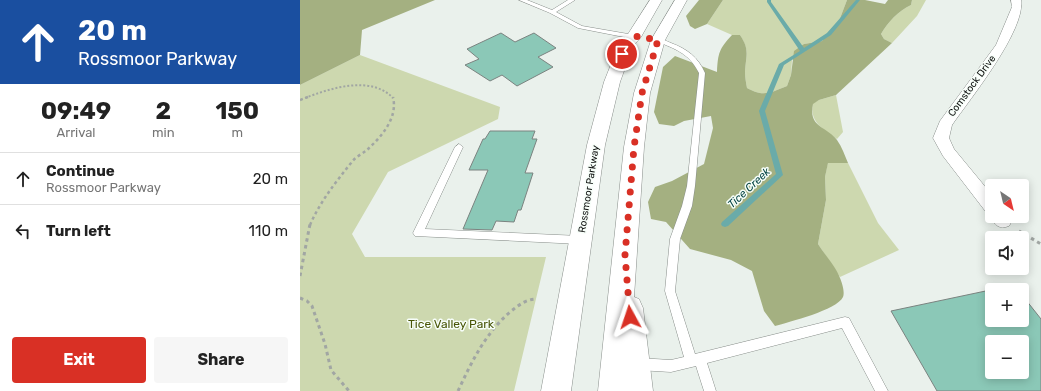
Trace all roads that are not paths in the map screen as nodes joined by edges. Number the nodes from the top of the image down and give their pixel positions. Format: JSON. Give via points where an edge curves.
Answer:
{"nodes":[{"id":1,"x":522,"y":0,"type":"edge"},
{"id":2,"x":572,"y":0,"type":"edge"},
{"id":3,"x":656,"y":0,"type":"edge"},
{"id":4,"x":681,"y":0,"type":"edge"},
{"id":5,"x":1016,"y":0,"type":"edge"},
{"id":6,"x":552,"y":12,"type":"junction"},
{"id":7,"x":634,"y":36,"type":"junction"},
{"id":8,"x":658,"y":40,"type":"junction"},
{"id":9,"x":459,"y":147,"type":"dead end"},
{"id":10,"x":985,"y":198,"type":"edge"},
{"id":11,"x":580,"y":240,"type":"junction"},
{"id":12,"x":696,"y":360,"type":"junction"},
{"id":13,"x":625,"y":363,"type":"junction"},
{"id":14,"x":556,"y":391,"type":"edge"},
{"id":15,"x":613,"y":391,"type":"edge"},
{"id":16,"x":638,"y":391,"type":"edge"},
{"id":17,"x":710,"y":391,"type":"edge"},
{"id":18,"x":882,"y":391,"type":"edge"}],
"edges":[{"from":1,"to":6,"type":"lane"},
{"from":2,"to":6,"type":"lane"},
{"from":3,"to":7,"type":"street","name":"Rossmoor Parkway"},
{"from":4,"to":8,"type":"street"},
{"from":5,"to":10,"type":"street","name":"Comstock Drive","via":[[1017,7],[1002,45],[945,124],[941,138],[948,152]]},
{"from":6,"to":7,"type":"lane","via":[[580,27]]},
{"from":7,"to":8,"type":"street"},
{"from":7,"to":11,"type":"street","name":"Rossmoor Parkway","via":[[626,44],[612,82],[596,145]]},
{"from":8,"to":12,"type":"lane","via":[[682,49],[697,63],[702,73],[691,186],[675,239],[670,291]]},
{"from":8,"to":13,"type":"street","via":[[641,100],[634,147],[625,255]]},
{"from":9,"to":11,"type":"lane","via":[[418,233]]},
{"from":11,"to":14,"type":"street","name":"Rossmoor Parkway"},
{"from":12,"to":13,"type":"lane","via":[[671,366]]},
{"from":12,"to":17,"type":"lane"},
{"from":12,"to":18,"type":"lane","via":[[845,322]]},
{"from":13,"to":15,"type":"street"},
{"from":13,"to":16,"type":"street"}]}
